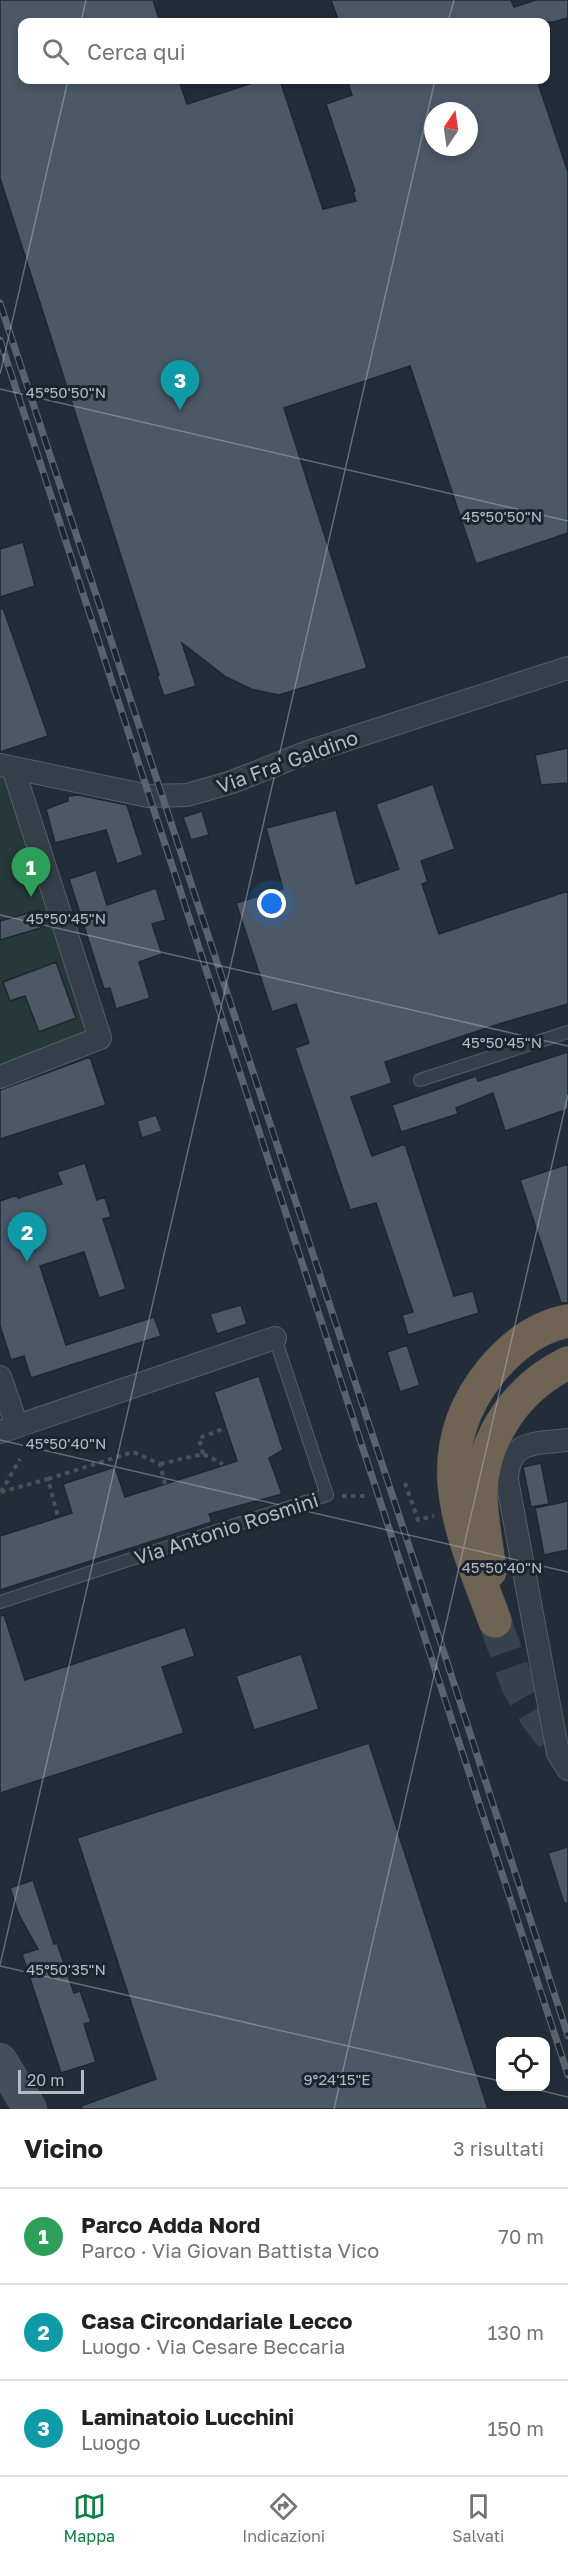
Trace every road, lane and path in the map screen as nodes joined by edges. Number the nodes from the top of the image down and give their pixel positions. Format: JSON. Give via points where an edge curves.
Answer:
{"nodes":[{"id":1,"x":568,"y":668,"type":"edge"},
{"id":2,"x":6,"y":767,"type":"edge"},
{"id":3,"x":568,"y":1032,"type":"edge"},
{"id":4,"x":0,"y":1077,"type":"edge"},
{"id":5,"x":420,"y":1080,"type":"dead end"},
{"id":6,"x":568,"y":1321,"type":"edge"},
{"id":7,"x":276,"y":1338,"type":"joint"},
{"id":8,"x":568,"y":1363,"type":"edge"},
{"id":9,"x":0,"y":1377,"type":"edge"},
{"id":10,"x":226,"y":1428,"type":"dead end"},
{"id":11,"x":8,"y":1429,"type":"edge"},
{"id":12,"x":568,"y":1440,"type":"edge"},
{"id":13,"x":203,"y":1454,"type":"junction"},
{"id":14,"x":20,"y":1459,"type":"dead end"},
{"id":15,"x":160,"y":1464,"type":"junction"},
{"id":16,"x":223,"y":1464,"type":"dead end"},
{"id":17,"x":48,"y":1479,"type":"junction"},
{"id":18,"x":165,"y":1484,"type":"dead end"},
{"id":19,"x":1,"y":1492,"type":"edge"},
{"id":20,"x":327,"y":1495,"type":"junction"},
{"id":21,"x":365,"y":1496,"type":"dead end"},
{"id":22,"x":58,"y":1517,"type":"dead end"},
{"id":23,"x":0,"y":1602,"type":"edge"},
{"id":24,"x":568,"y":1768,"type":"edge"},
{"id":25,"x":0,"y":2060,"type":"edge"},
{"id":26,"x":30,"y":2109,"type":"edge"}],
"edges":[{"from":1,"to":2,"type":"street","name":"Via Fra' Galdino","via":[[187,795],[148,796]]},
{"from":2,"to":4,"type":"street","via":[[100,1038]]},
{"from":3,"to":5,"type":"lane"},
{"from":6,"to":8,"type":"highway","via":[[531,1335],[509,1352],[477,1391],[460,1428],[454,1480],[457,1510],[495,1621],[481,1493],[487,1457],[503,1420],[516,1402],[543,1376]]},
{"from":7,"to":11,"type":"street","name":"Via Antonio Rosmini"},
{"from":7,"to":20,"type":"lane","name":"Via Antonio Rosmini"},
{"from":9,"to":11,"type":"street"},
{"from":10,"to":13,"type":"path","via":[[199,1438]]},
{"from":12,"to":24,"type":"street","via":[[517,1449],[507,1474],[558,1753]]},
{"from":13,"to":15,"type":"path"},
{"from":13,"to":16,"type":"path"},
{"from":14,"to":19,"type":"path"},
{"from":15,"to":17,"type":"path","via":[[133,1452]]},
{"from":15,"to":18,"type":"path"},
{"from":17,"to":19,"type":"path"},
{"from":17,"to":22,"type":"path"},
{"from":20,"to":21,"type":"path"},
{"from":20,"to":23,"type":"lane","name":"Via Antonio Rosmini"},
{"from":25,"to":26,"type":"main road"}]}
